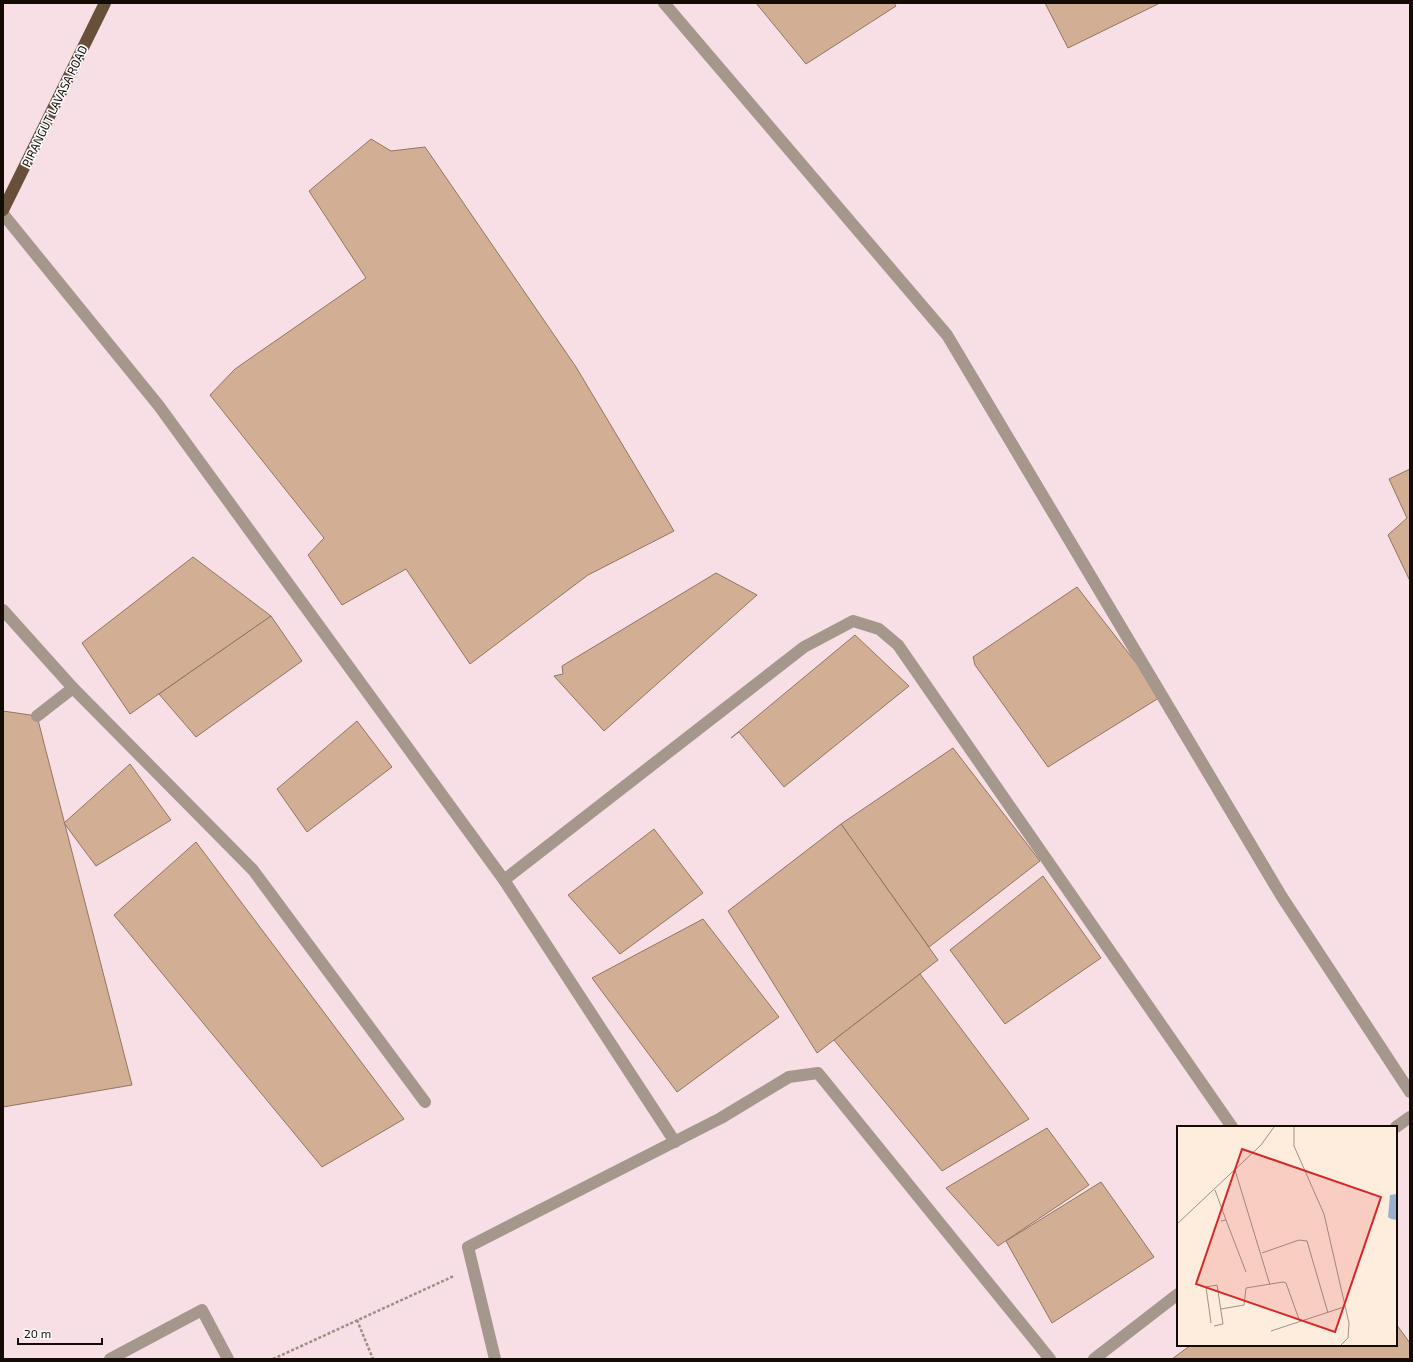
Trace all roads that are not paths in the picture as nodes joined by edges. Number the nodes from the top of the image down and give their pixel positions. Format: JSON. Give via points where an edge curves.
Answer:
{"nodes":[{"id":1,"x":105,"y":3,"type":"edge"},
{"id":2,"x":664,"y":3,"type":"edge"},
{"id":3,"x":3,"y":210,"type":"edge"},
{"id":4,"x":3,"y":214,"type":"edge"},
{"id":5,"x":3,"y":610,"type":"edge"},
{"id":6,"x":72,"y":688,"type":"junction"},
{"id":7,"x":37,"y":716,"type":"dead end"},
{"id":8,"x":504,"y":880,"type":"junction"},
{"id":9,"x":1410,"y":1092,"type":"edge"},
{"id":10,"x":425,"y":1102,"type":"dead end"},
{"id":11,"x":1410,"y":1117,"type":"edge"},
{"id":12,"x":1231,"y":1126,"type":"edge"},
{"id":13,"x":1397,"y":1126,"type":"edge"},
{"id":14,"x":674,"y":1142,"type":"junction"},
{"id":15,"x":1177,"y":1295,"type":"edge"},
{"id":16,"x":110,"y":1359,"type":"edge"},
{"id":17,"x":228,"y":1359,"type":"edge"},
{"id":18,"x":495,"y":1359,"type":"edge"},
{"id":19,"x":1050,"y":1359,"type":"edge"},
{"id":20,"x":1094,"y":1359,"type":"edge"}],
"edges":[{"from":1,"to":3,"type":"main road","name":"PIRANGUT LAVASA ROAD"},
{"from":2,"to":9,"type":"street","via":[[947,335],[1282,897]]},
{"from":4,"to":8,"type":"street","via":[[159,406]]},
{"from":5,"to":6,"type":"street"},
{"from":6,"to":7,"type":"street"},
{"from":6,"to":10,"type":"street","via":[[253,870]]},
{"from":8,"to":12,"type":"street","via":[[804,647],[853,621],[879,629],[898,645]]},
{"from":8,"to":14,"type":"street"},
{"from":11,"to":13,"type":"street"},
{"from":14,"to":18,"type":"street","via":[[468,1247]]},
{"from":14,"to":19,"type":"street","via":[[721,1118],[789,1077],[818,1072]]},
{"from":15,"to":20,"type":"street"},
{"from":16,"to":17,"type":"street","via":[[202,1310]]}]}
